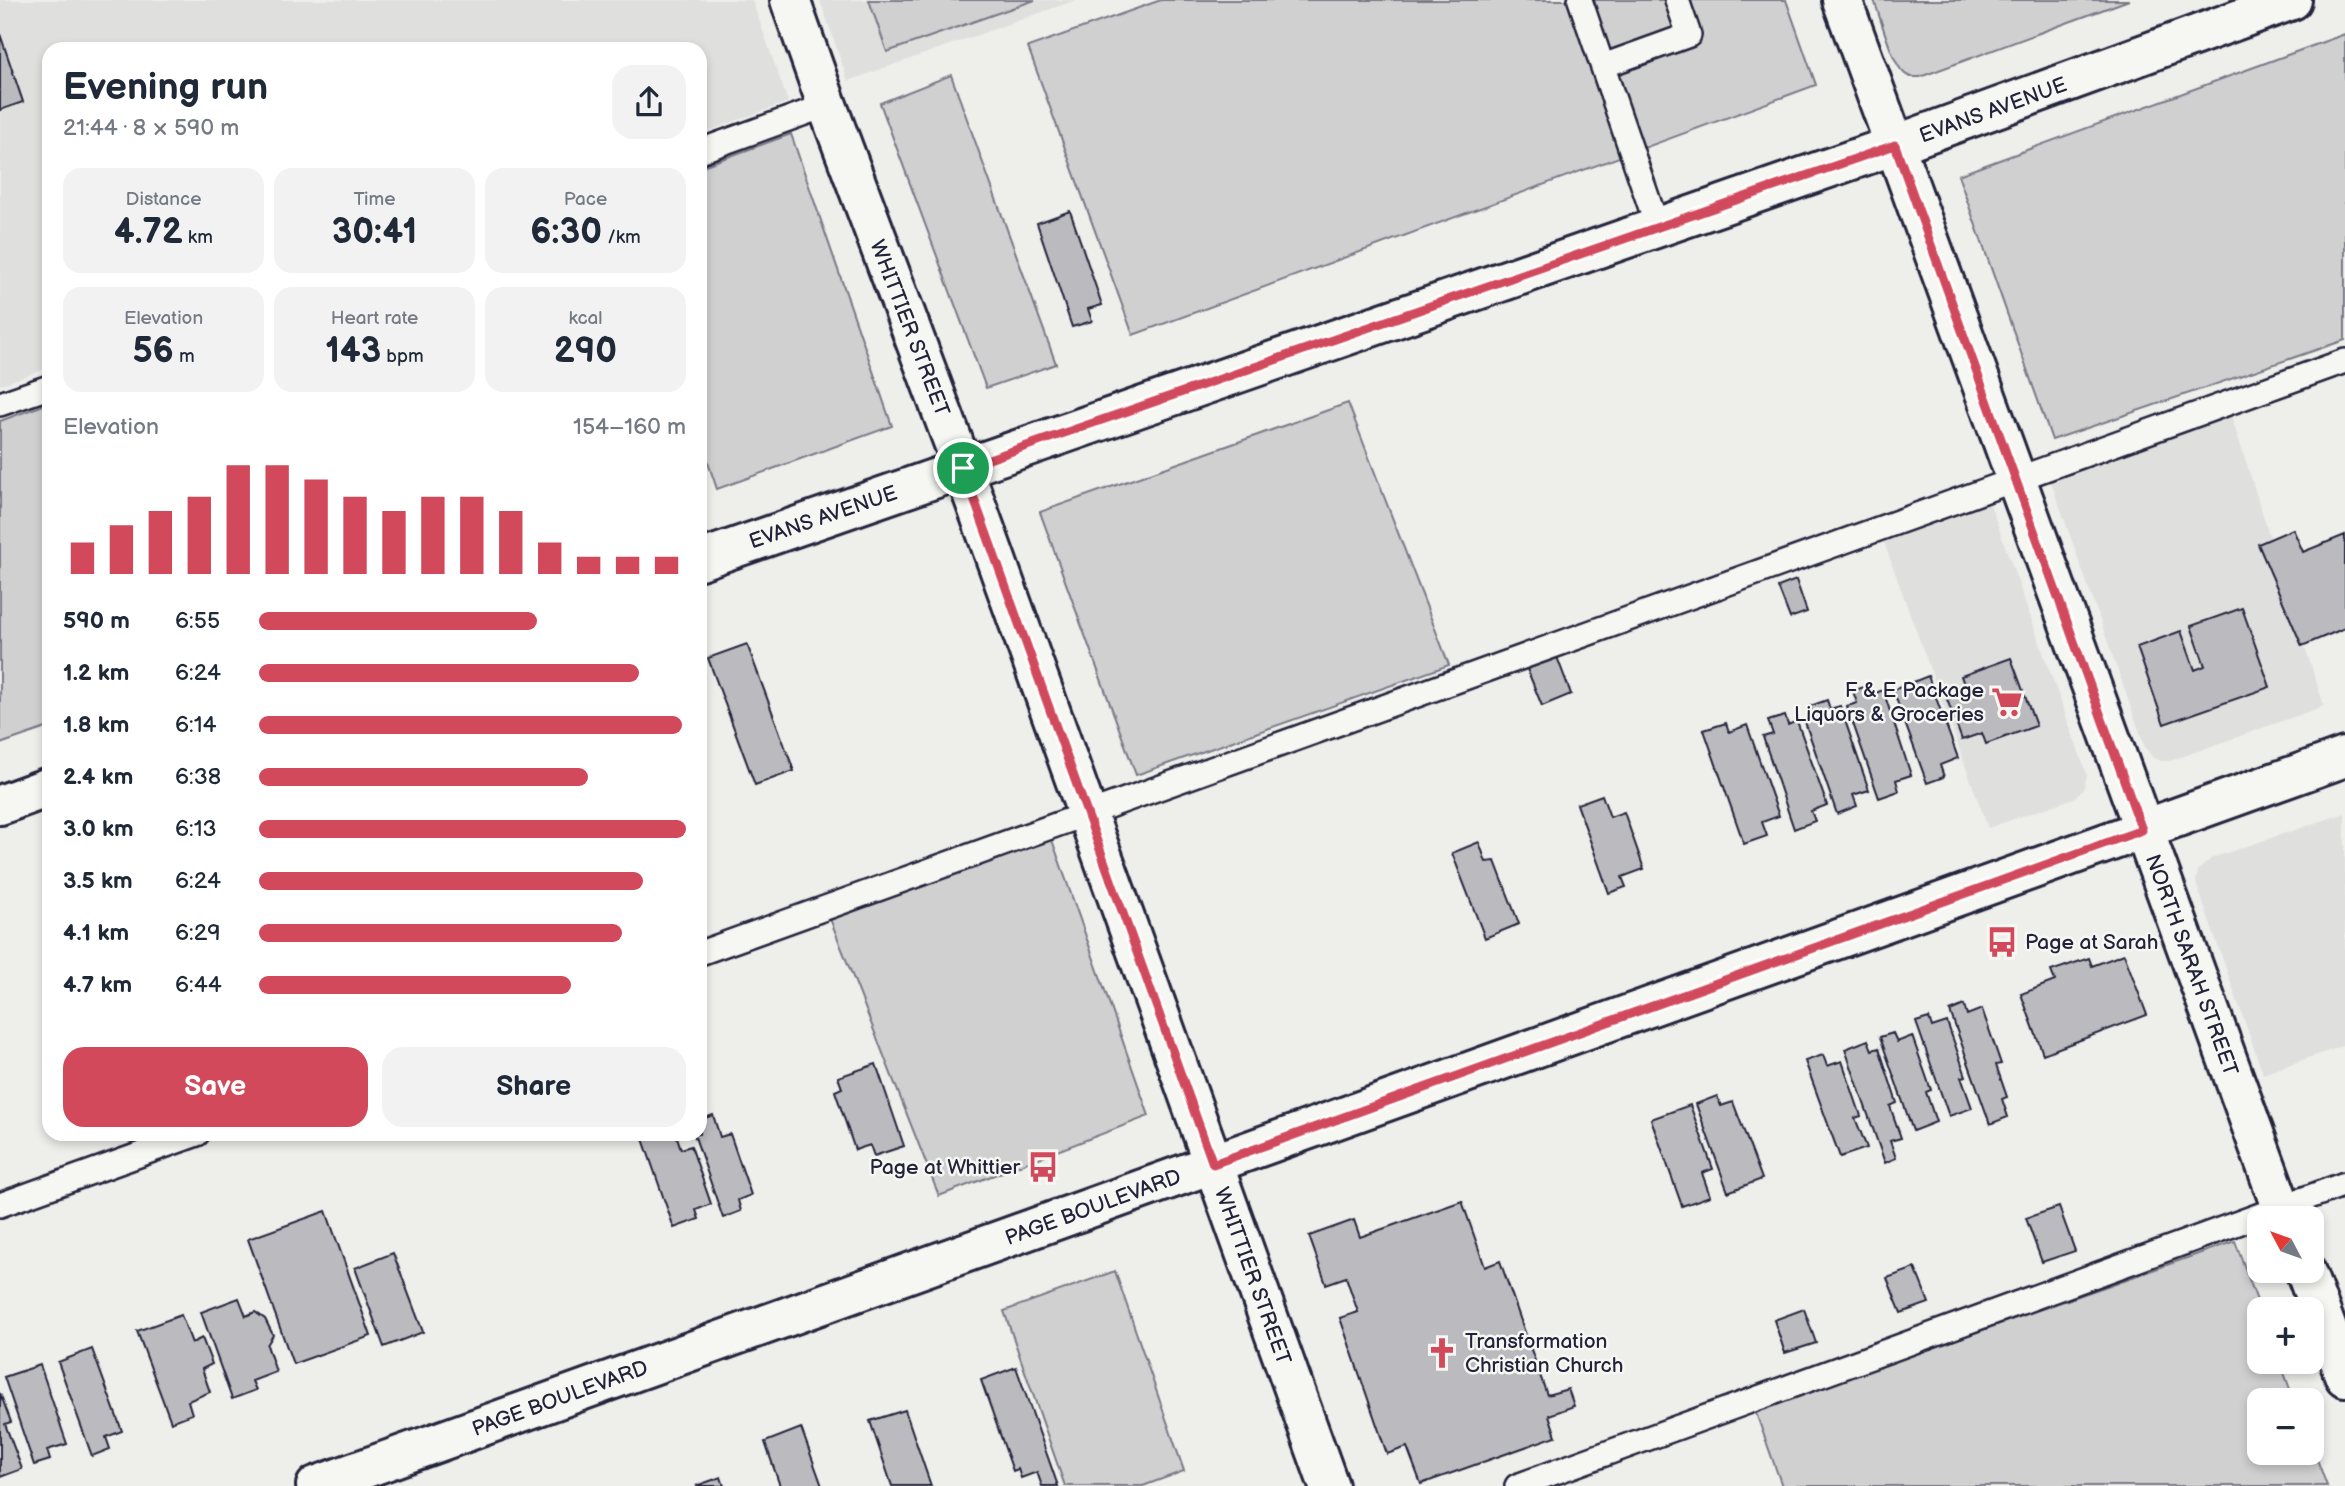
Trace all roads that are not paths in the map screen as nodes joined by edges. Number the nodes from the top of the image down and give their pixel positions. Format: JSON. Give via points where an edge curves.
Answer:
{"nodes":[{"id":1,"x":790,"y":0,"type":"edge"},
{"id":2,"x":1580,"y":0,"type":"edge"},
{"id":3,"x":1677,"y":0,"type":"edge"},
{"id":4,"x":1842,"y":0,"type":"edge"},
{"id":5,"x":2292,"y":0,"type":"edge"},
{"id":6,"x":1603,"y":66,"type":"junction"},
{"id":7,"x":827,"y":105,"type":"junction"},
{"id":8,"x":1895,"y":145,"type":"junction"},
{"id":9,"x":707,"y":148,"type":"edge"},
{"id":10,"x":1657,"y":226,"type":"junction"},
{"id":11,"x":2345,"y":361,"type":"edge"},
{"id":12,"x":42,"y":389,"type":"edge"},
{"id":13,"x":0,"y":404,"type":"edge"},
{"id":14,"x":963,"y":468,"type":"junction"},
{"id":15,"x":2016,"y":479,"type":"junction"},
{"id":16,"x":707,"y":558,"type":"edge"},
{"id":17,"x":2345,"y":757,"type":"edge"},
{"id":18,"x":42,"y":790,"type":"edge"},
{"id":19,"x":0,"y":805,"type":"edge"},
{"id":20,"x":1087,"y":814,"type":"junction"},
{"id":21,"x":2142,"y":830,"type":"junction"},
{"id":22,"x":707,"y":950,"type":"edge"},
{"id":23,"x":178,"y":1141,"type":"edge"},
{"id":24,"x":1213,"y":1164,"type":"junction"},
{"id":25,"x":2345,"y":1184,"type":"edge"},
{"id":26,"x":0,"y":1205,"type":"edge"},
{"id":27,"x":2281,"y":1206,"type":"edge"},
{"id":28,"x":2296,"y":1206,"type":"edge"},
{"id":29,"x":2247,"y":1225,"type":"edge"},
{"id":30,"x":2310,"y":1283,"type":"edge"},
{"id":31,"x":2345,"y":1377,"type":"edge"},
{"id":32,"x":316,"y":1486,"type":"edge"},
{"id":33,"x":1329,"y":1486,"type":"edge"},
{"id":34,"x":1517,"y":1486,"type":"edge"}],
"edges":[{"from":1,"to":7,"type":"street","name":"WHITTIER STREET"},
{"from":2,"to":6,"type":"lane"},
{"from":3,"to":6,"type":"lane","via":[[1689,35]]},
{"from":4,"to":8,"type":"street","name":"NORTH SARAH STREET"},
{"from":5,"to":8,"type":"street","name":"EVANS AVENUE"},
{"from":6,"to":10,"type":"lane"},
{"from":7,"to":9,"type":"lane"},
{"from":7,"to":14,"type":"street","name":"WHITTIER STREET"},
{"from":8,"to":10,"type":"street","name":"EVANS AVENUE"},
{"from":8,"to":15,"type":"street","name":"NORTH SARAH STREET"},
{"from":10,"to":14,"type":"street","name":"EVANS AVENUE"},
{"from":11,"to":15,"type":"lane"},
{"from":12,"to":13,"type":"lane"},
{"from":14,"to":16,"type":"street","name":"EVANS AVENUE"},
{"from":14,"to":20,"type":"street","name":"WHITTIER STREET"},
{"from":15,"to":20,"type":"lane"},
{"from":15,"to":21,"type":"street","name":"NORTH SARAH STREET"},
{"from":17,"to":21,"type":"street","name":"PAGE BOULEVARD"},
{"from":18,"to":19,"type":"street"},
{"from":20,"to":22,"type":"lane"},
{"from":20,"to":24,"type":"street","name":"WHITTIER STREET"},
{"from":21,"to":24,"type":"street","name":"PAGE BOULEVARD"},
{"from":21,"to":27,"type":"street","name":"NORTH SARAH STREET"},
{"from":23,"to":26,"type":"lane"},
{"from":24,"to":32,"type":"street","name":"PAGE BOULEVARD"},
{"from":24,"to":33,"type":"street","name":"WHITTIER STREET"},
{"from":25,"to":28,"type":"lane"},
{"from":29,"to":34,"type":"lane"},
{"from":30,"to":31,"type":"street"}]}
